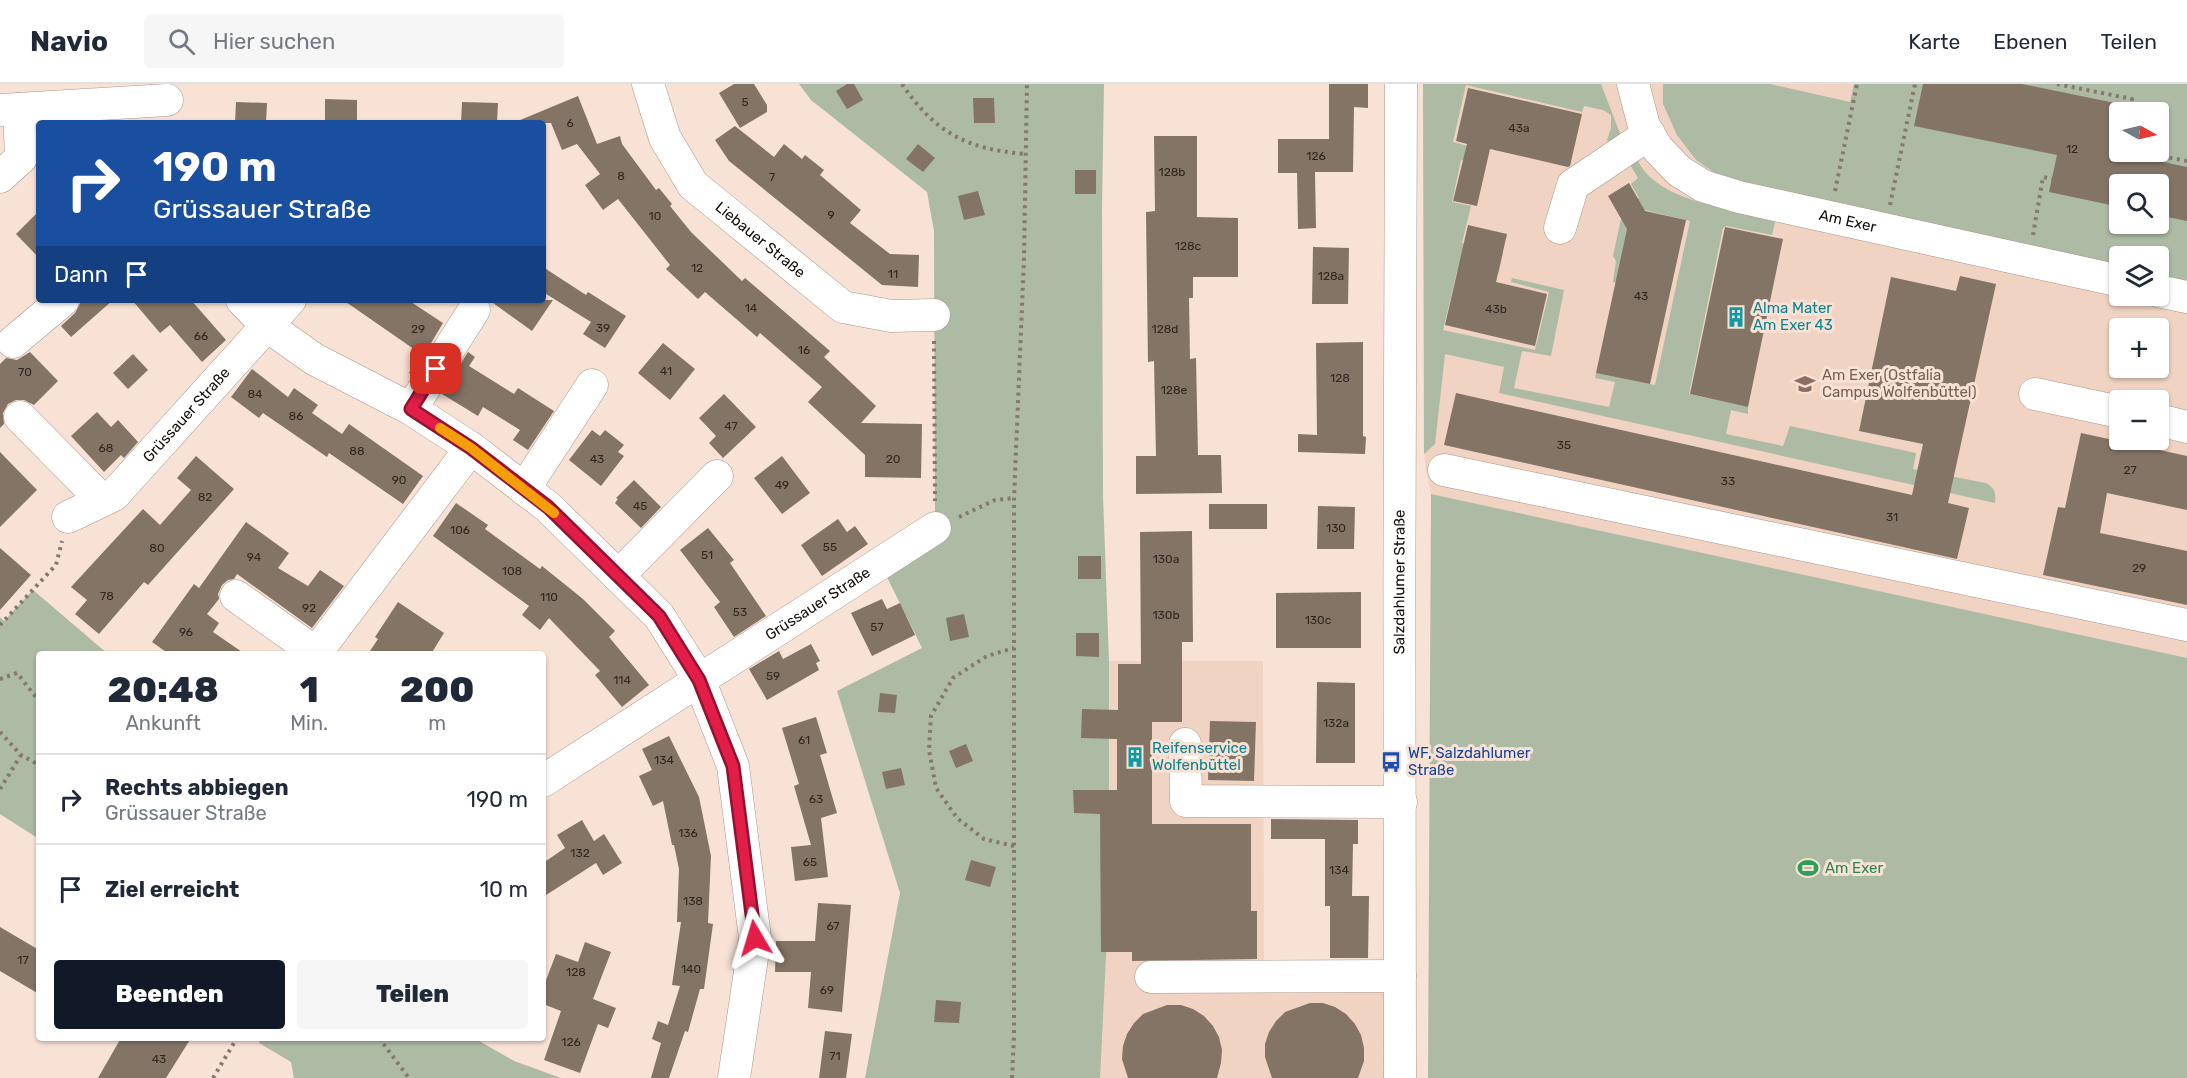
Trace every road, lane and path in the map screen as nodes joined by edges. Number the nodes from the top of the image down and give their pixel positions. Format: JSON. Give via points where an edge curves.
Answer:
{"nodes":[{"id":1,"x":648,"y":84,"type":"edge"},
{"id":2,"x":902,"y":84,"type":"edge"},
{"id":3,"x":1027,"y":84,"type":"edge"},
{"id":4,"x":1401,"y":84,"type":"edge"},
{"id":5,"x":1633,"y":84,"type":"edge"},
{"id":6,"x":1857,"y":84,"type":"edge"},
{"id":7,"x":1915,"y":84,"type":"edge"},
{"id":8,"x":2057,"y":84,"type":"edge"},
{"id":9,"x":168,"y":102,"type":"edge"},
{"id":10,"x":2131,"y":102,"type":"edge"},
{"id":11,"x":19,"y":103,"type":"edge"},
{"id":12,"x":1649,"y":134,"type":"junction"},
{"id":13,"x":1025,"y":154,"type":"junction"},
{"id":14,"x":2169,"y":158,"type":"edge"},
{"id":15,"x":2187,"y":161,"type":"edge"},
{"id":16,"x":0,"y":177,"type":"edge"},
{"id":17,"x":2052,"y":178,"type":"dead end"},
{"id":18,"x":1834,"y":195,"type":"dead end"},
{"id":19,"x":1560,"y":228,"type":"dead end"},
{"id":20,"x":1885,"y":229,"type":"junction"},
{"id":21,"x":2029,"y":260,"type":"junction"},
{"id":22,"x":2109,"y":278,"type":"edge"},
{"id":23,"x":2169,"y":293,"type":"edge"},
{"id":24,"x":2187,"y":297,"type":"edge"},
{"id":25,"x":59,"y":303,"type":"edge"},
{"id":26,"x":245,"y":303,"type":"edge"},
{"id":27,"x":287,"y":303,"type":"edge"},
{"id":28,"x":474,"y":310,"type":"dead end"},
{"id":29,"x":934,"y":315,"type":"joint"},
{"id":30,"x":266,"y":325,"type":"junction"},
{"id":31,"x":13,"y":342,"type":"dead end"},
{"id":32,"x":592,"y":385,"type":"dead end"},
{"id":33,"x":2035,"y":394,"type":"dead end"},
{"id":34,"x":411,"y":409,"type":"junction"},
{"id":35,"x":2109,"y":410,"type":"edge"},
{"id":36,"x":20,"y":417,"type":"dead end"},
{"id":37,"x":2169,"y":422,"type":"edge"},
{"id":38,"x":2187,"y":426,"type":"edge"},
{"id":39,"x":471,"y":448,"type":"junction"},
{"id":40,"x":1444,"y":470,"type":"dead end"},
{"id":41,"x":717,"y":476,"type":"dead end"},
{"id":42,"x":524,"y":489,"type":"junction"},
{"id":43,"x":1014,"y":498,"type":"junction"},
{"id":44,"x":102,"y":500,"type":"junction"},
{"id":45,"x":68,"y":517,"type":"joint"},
{"id":46,"x":935,"y":528,"type":"junction"},
{"id":47,"x":618,"y":576,"type":"junction"},
{"id":48,"x":236,"y":596,"type":"dead end"},
{"id":49,"x":0,"y":625,"type":"edge"},
{"id":50,"x":2187,"y":625,"type":"edge"},
{"id":51,"x":1014,"y":648,"type":"junction"},
{"id":52,"x":313,"y":651,"type":"edge"},
{"id":53,"x":318,"y":651,"type":"edge"},
{"id":54,"x":0,"y":679,"type":"edge"},
{"id":55,"x":699,"y":680,"type":"junction"},
{"id":56,"x":36,"y":697,"type":"edge"},
{"id":57,"x":0,"y":732,"type":"edge"},
{"id":58,"x":1185,"y":744,"type":"dead end"},
{"id":59,"x":21,"y":755,"type":"junction"},
{"id":60,"x":36,"y":763,"type":"edge"},
{"id":61,"x":546,"y":779,"type":"edge"},
{"id":62,"x":0,"y":789,"type":"edge"},
{"id":63,"x":1401,"y":802,"type":"junction"},
{"id":64,"x":1014,"y":846,"type":"junction"},
{"id":65,"x":1400,"y":976,"type":"junction"},
{"id":66,"x":1151,"y":977,"type":"dead end"},
{"id":67,"x":235,"y":1041,"type":"edge"},
{"id":68,"x":381,"y":1041,"type":"edge"},
{"id":69,"x":213,"y":1078,"type":"edge"},
{"id":70,"x":409,"y":1078,"type":"edge"},
{"id":71,"x":734,"y":1078,"type":"edge"},
{"id":72,"x":1012,"y":1078,"type":"edge"},
{"id":73,"x":1400,"y":1078,"type":"edge"}],
"edges":[{"from":1,"to":29,"type":"street","name":"Liebauer Straße","via":[[665,138],[693,185],[834,300],[843,307],[891,316]]},
{"from":2,"to":13,"type":"path","via":[[931,120],[951,134],[986,149]]},
{"from":3,"to":13,"type":"path"},
{"from":4,"to":63,"type":"street","name":"Salzdahlumer Straße"},
{"from":5,"to":12,"type":"street","name":"Am Exer"},
{"from":6,"to":18,"type":"path"},
{"from":7,"to":20,"type":"path"},
{"from":8,"to":10,"type":"path","via":[[2132,99]]},
{"from":9,"to":11,"type":"street"},
{"from":11,"to":16,"type":"street","via":[[21,158]]},
{"from":12,"to":19,"type":"street","via":[[1573,185]]},
{"from":12,"to":20,"type":"street","name":"Am Exer","via":[[1658,150],[1679,171],[1703,186]]},
{"from":13,"to":43,"type":"path"},
{"from":14,"to":15,"type":"path"},
{"from":17,"to":21,"type":"path","via":[[2043,177]]},
{"from":20,"to":21,"type":"street","name":"Am Exer"},
{"from":21,"to":22,"type":"street","name":"Am Exer"},
{"from":23,"to":24,"type":"street"},
{"from":25,"to":31,"type":"street"},
{"from":26,"to":30,"type":"street"},
{"from":27,"to":30,"type":"street","name":"Grüssauer Straße"},
{"from":28,"to":34,"type":"street"},
{"from":29,"to":46,"type":"path"},
{"from":30,"to":34,"type":"street","via":[[314,359]]},
{"from":30,"to":44,"type":"street","name":"Grüssauer Straße","via":[[114,495]]},
{"from":32,"to":42,"type":"street"},
{"from":33,"to":35,"type":"street"},
{"from":34,"to":39,"type":"street"},
{"from":36,"to":44,"type":"street"},
{"from":37,"to":38,"type":"street"},
{"from":39,"to":42,"type":"street"},
{"from":39,"to":53,"type":"street"},
{"from":40,"to":50,"type":"street"},
{"from":41,"to":47,"type":"street"},
{"from":42,"to":47,"type":"street","via":[[548,507]]},
{"from":43,"to":46,"type":"path","via":[[995,500]]},
{"from":43,"to":51,"type":"path"},
{"from":44,"to":45,"type":"street","name":"Grüssauer Straße"},
{"from":45,"to":49,"type":"path","via":[[56,565]]},
{"from":46,"to":55,"type":"street","name":"Grüssauer Straße"},
{"from":47,"to":55,"type":"street","via":[[659,616]]},
{"from":48,"to":52,"type":"street"},
{"from":51,"to":64,"type":"path"},
{"from":51,"to":64,"type":"path","via":[[987,656],[954,678],[931,716],[928,750],[936,789],[957,818],[984,839]]},
{"from":54,"to":56,"type":"path","via":[[17,674]]},
{"from":55,"to":61,"type":"street","name":"Grüssauer Straße"},
{"from":55,"to":71,"type":"street","via":[[733,766],[755,938]]},
{"from":57,"to":59,"type":"path"},
{"from":58,"to":63,"type":"street","via":[[1186,801]]},
{"from":59,"to":60,"type":"path"},
{"from":59,"to":62,"type":"path"},
{"from":63,"to":65,"type":"street","name":"Salzdahlumer Straße"},
{"from":64,"to":72,"type":"path"},
{"from":65,"to":66,"type":"street"},
{"from":65,"to":73,"type":"street","name":"Salzdahlumer Straße"},
{"from":67,"to":69,"type":"path"},
{"from":68,"to":70,"type":"path"}]}
